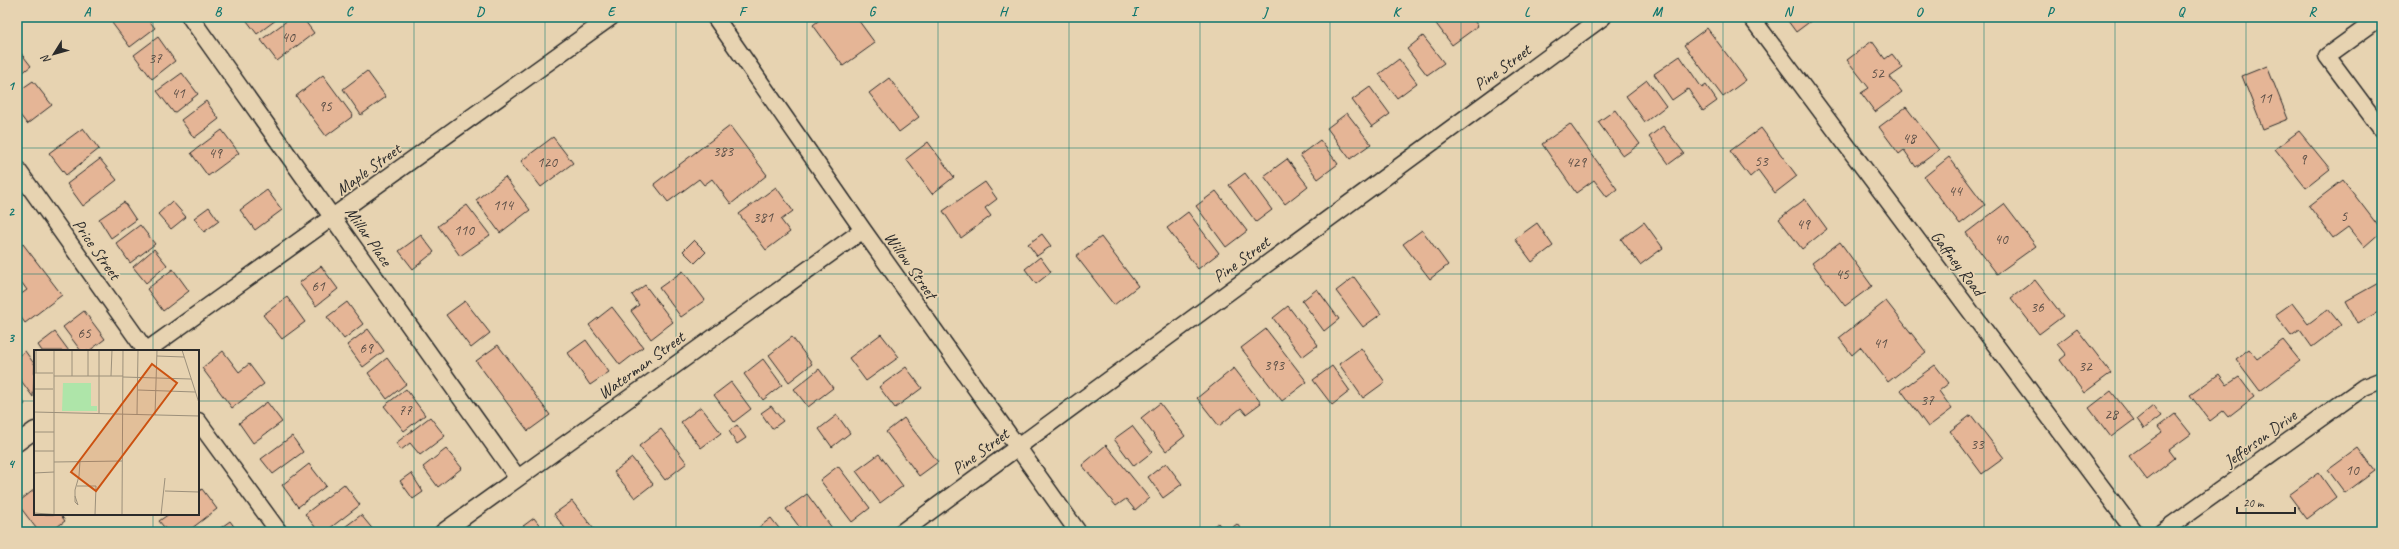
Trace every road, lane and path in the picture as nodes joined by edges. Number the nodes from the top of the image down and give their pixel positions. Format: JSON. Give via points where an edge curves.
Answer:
{"nodes":[{"id":1,"x":190,"y":17,"type":"edge"},
{"id":2,"x":611,"y":17,"type":"edge"},
{"id":3,"x":715,"y":17,"type":"edge"},
{"id":4,"x":1603,"y":17,"type":"edge"},
{"id":5,"x":1751,"y":17,"type":"edge"},
{"id":6,"x":2381,"y":17,"type":"edge"},
{"id":7,"x":2382,"y":130,"type":"edge"},
{"id":8,"x":17,"y":169,"type":"edge"},
{"id":9,"x":333,"y":218,"type":"junction"},
{"id":10,"x":862,"y":230,"type":"junction"},
{"id":11,"x":145,"y":350,"type":"edge"},
{"id":12,"x":147,"y":350,"type":"edge"},
{"id":13,"x":2382,"y":380,"type":"edge"},
{"id":14,"x":199,"y":422,"type":"edge"},
{"id":15,"x":34,"y":431,"type":"edge"},
{"id":16,"x":17,"y":443,"type":"edge"},
{"id":17,"x":1017,"y":448,"type":"junction"},
{"id":18,"x":517,"y":477,"type":"junction"},
{"id":19,"x":279,"y":532,"type":"edge"},
{"id":20,"x":443,"y":532,"type":"edge"},
{"id":21,"x":902,"y":532,"type":"edge"},
{"id":22,"x":1078,"y":532,"type":"edge"},
{"id":23,"x":2135,"y":532,"type":"edge"},
{"id":24,"x":2162,"y":532,"type":"edge"}],
"edges":[{"from":1,"to":9,"type":"street","name":"Millar Place"},
{"from":2,"to":9,"type":"street","name":"Maple Street"},
{"from":3,"to":10,"type":"street","name":"Willow Street"},
{"from":4,"to":17,"type":"street","name":"Pine Street"},
{"from":5,"to":23,"type":"street","name":"Gaffney Road"},
{"from":6,"to":7,"type":"street","via":[[2327,56]]},
{"from":8,"to":11,"type":"street","name":"Price Street"},
{"from":9,"to":12,"type":"street","name":"Maple Street"},
{"from":9,"to":18,"type":"street","name":"Millar Place"},
{"from":10,"to":17,"type":"street","name":"Willow Street"},
{"from":10,"to":18,"type":"street","name":"Waterman Street"},
{"from":13,"to":24,"type":"street","name":"Jefferson Drive","via":[[2364,387]]},
{"from":14,"to":19,"type":"street"},
{"from":15,"to":16,"type":"street"},
{"from":17,"to":21,"type":"street","name":"Pine Street"},
{"from":17,"to":22,"type":"street","name":"Willow Street"},
{"from":18,"to":20,"type":"street","name":"Waterman Street"}]}
